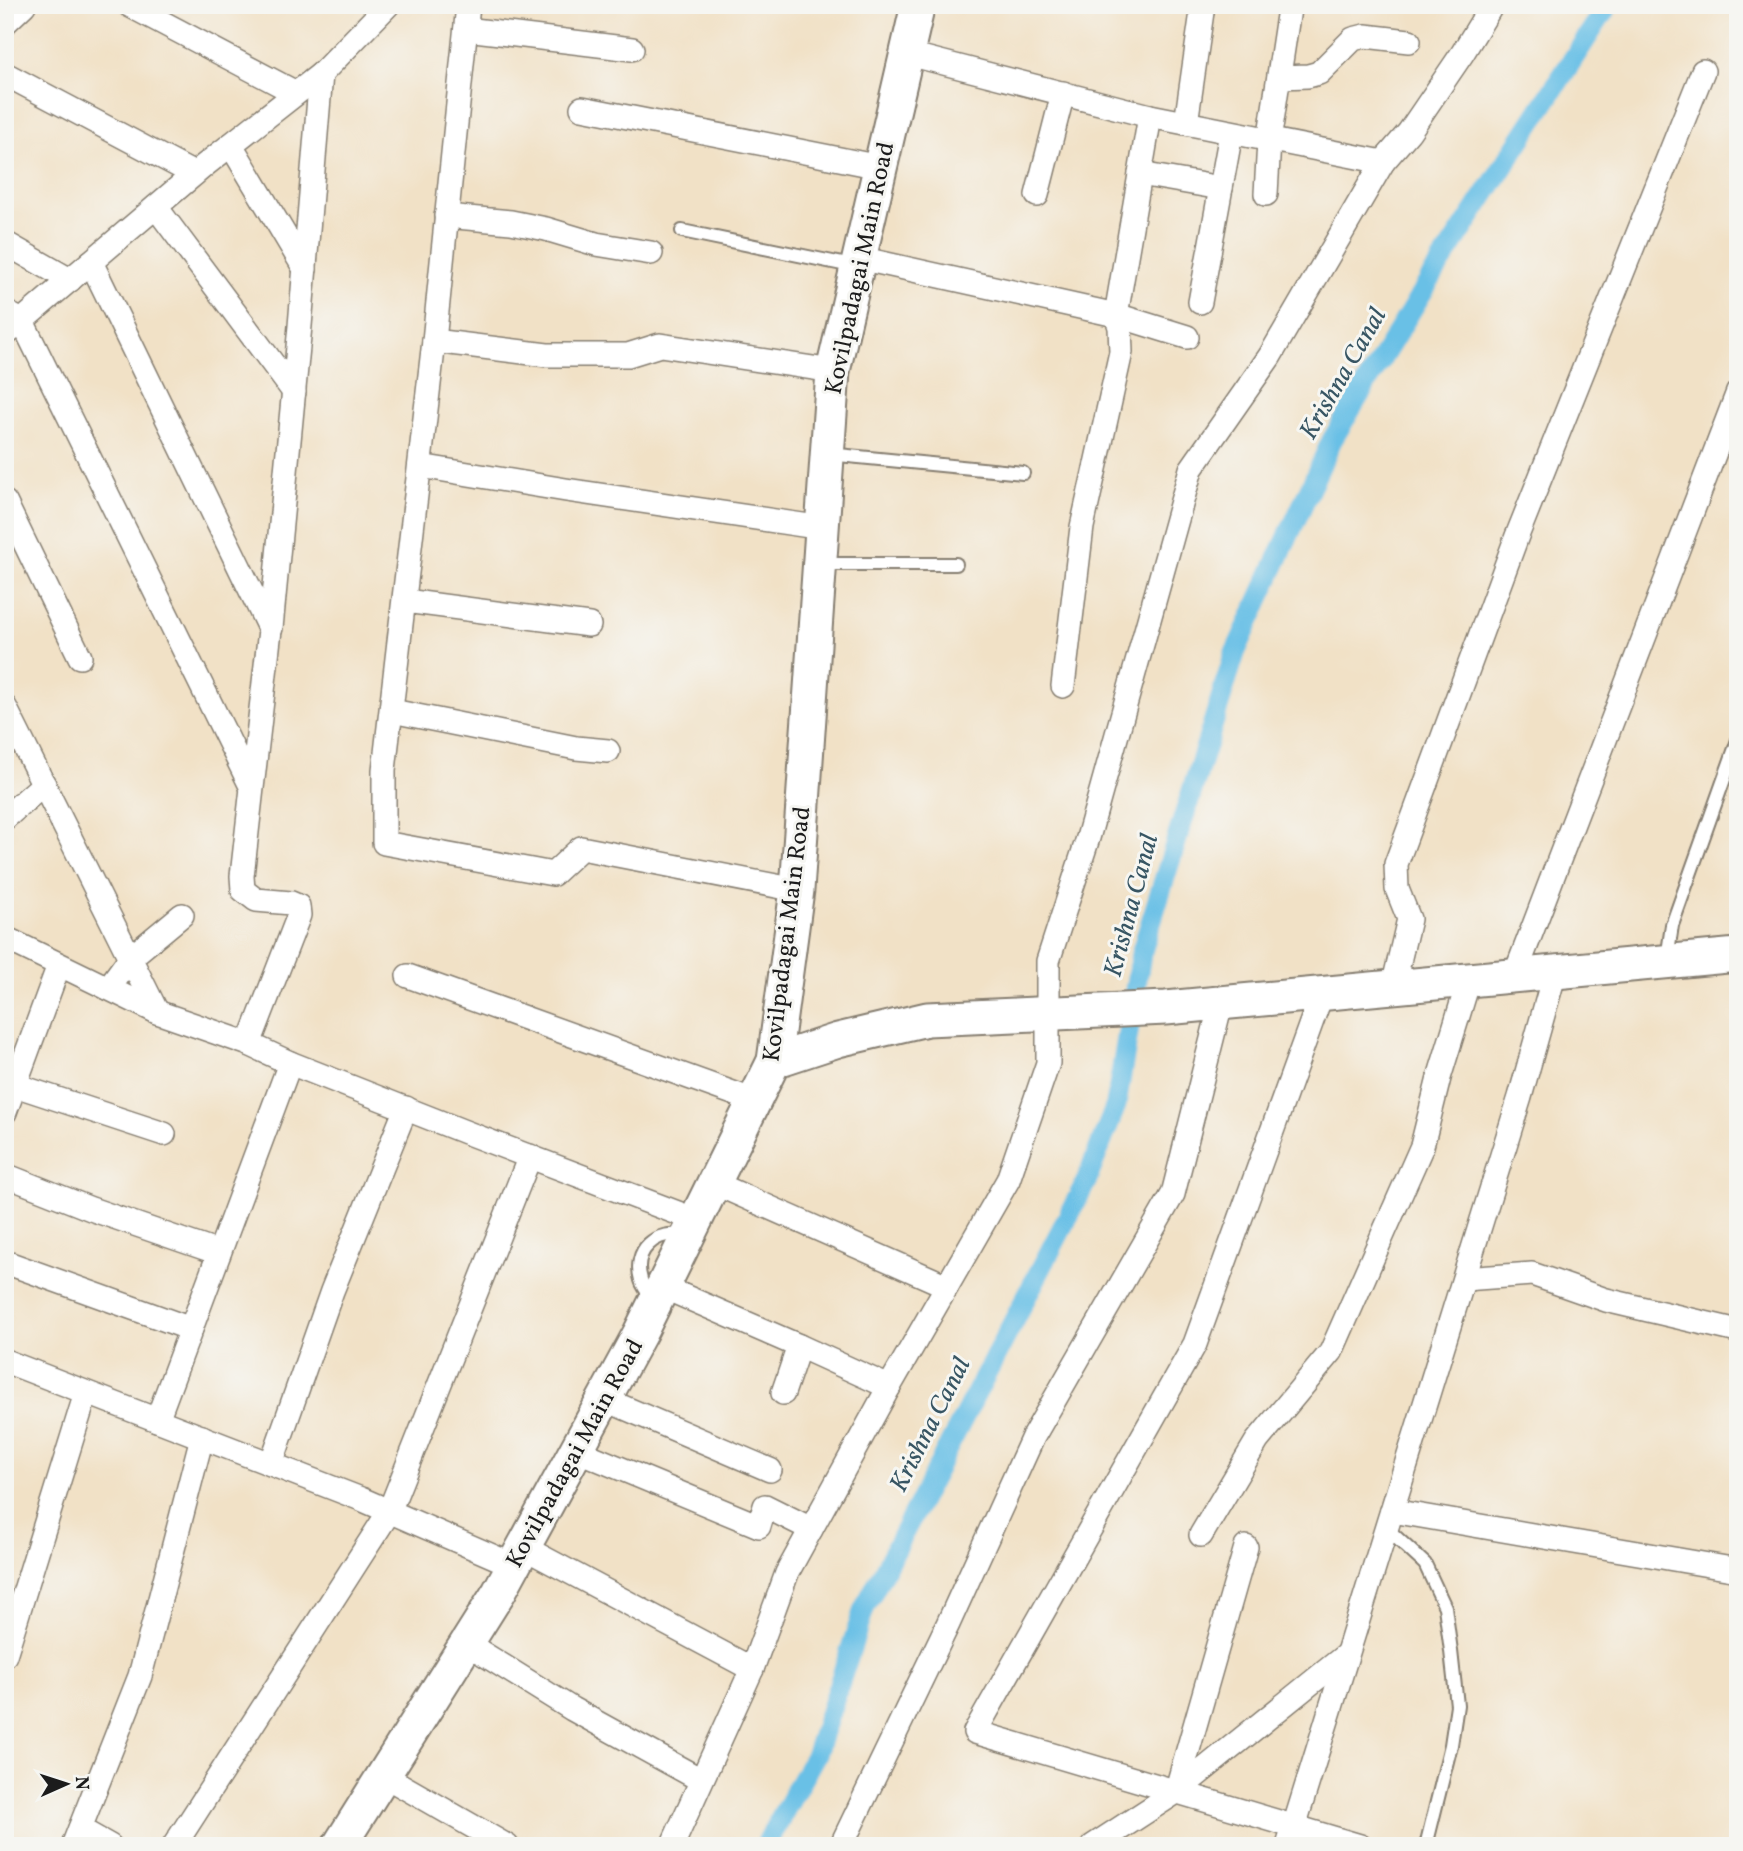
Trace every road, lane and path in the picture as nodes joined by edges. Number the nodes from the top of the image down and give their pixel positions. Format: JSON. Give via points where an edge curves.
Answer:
{"nodes":[{"id":1,"x":24,"y":5,"type":"edge"},
{"id":2,"x":129,"y":5,"type":"edge"},
{"id":3,"x":388,"y":5,"type":"edge"},
{"id":4,"x":468,"y":5,"type":"edge"},
{"id":5,"x":918,"y":5,"type":"edge"},
{"id":6,"x":1203,"y":5,"type":"edge"},
{"id":7,"x":1492,"y":5,"type":"edge"},
{"id":8,"x":1289,"y":9,"type":"dead end"},
{"id":9,"x":5,"y":23,"type":"edge"},
{"id":10,"x":466,"y":29,"type":"junction"},
{"id":11,"x":1409,"y":41,"type":"dead end"},
{"id":12,"x":632,"y":49,"type":"dead end"},
{"id":13,"x":905,"y":53,"type":"junction"},
{"id":14,"x":1703,"y":71,"type":"dead end"},
{"id":15,"x":5,"y":74,"type":"edge"},
{"id":16,"x":321,"y":74,"type":"junction"},
{"id":17,"x":1279,"y":77,"type":"junction"},
{"id":18,"x":296,"y":93,"type":"junction"},
{"id":19,"x":1062,"y":93,"type":"junction"},
{"id":20,"x":582,"y":108,"type":"dead end"},
{"id":21,"x":1150,"y":116,"type":"junction"},
{"id":22,"x":1186,"y":123,"type":"junction"},
{"id":23,"x":1231,"y":133,"type":"junction"},
{"id":24,"x":1269,"y":141,"type":"junction"},
{"id":25,"x":231,"y":145,"type":"junction"},
{"id":26,"x":1383,"y":162,"type":"junction"},
{"id":27,"x":880,"y":167,"type":"junction"},
{"id":28,"x":194,"y":174,"type":"junction"},
{"id":29,"x":1140,"y":174,"type":"junction"},
{"id":30,"x":1221,"y":188,"type":"junction"},
{"id":31,"x":1266,"y":194,"type":"dead end"},
{"id":32,"x":1037,"y":195,"type":"dead end"},
{"id":33,"x":156,"y":207,"type":"junction"},
{"id":34,"x":446,"y":216,"type":"junction"},
{"id":35,"x":682,"y":231,"type":"dead end"},
{"id":36,"x":5,"y":243,"type":"edge"},
{"id":37,"x":651,"y":253,"type":"dead end"},
{"id":38,"x":91,"y":262,"type":"junction"},
{"id":39,"x":858,"y":262,"type":"junction"},
{"id":40,"x":305,"y":269,"type":"junction"},
{"id":41,"x":70,"y":280,"type":"junction"},
{"id":42,"x":1200,"y":302,"type":"dead end"},
{"id":43,"x":1116,"y":315,"type":"junction"},
{"id":44,"x":11,"y":322,"type":"edge"},
{"id":45,"x":1187,"y":337,"type":"dead end"},
{"id":46,"x":434,"y":341,"type":"junction"},
{"id":47,"x":834,"y":370,"type":"junction"},
{"id":48,"x":294,"y":392,"type":"junction"},
{"id":49,"x":1738,"y":392,"type":"edge"},
{"id":50,"x":828,"y":454,"type":"junction"},
{"id":51,"x":420,"y":466,"type":"junction"},
{"id":52,"x":1023,"y":473,"type":"dead end"},
{"id":53,"x":5,"y":502,"type":"edge"},
{"id":54,"x":823,"y":528,"type":"junction"},
{"id":55,"x":821,"y":564,"type":"junction"},
{"id":56,"x":956,"y":564,"type":"dead end"},
{"id":57,"x":405,"y":601,"type":"junction"},
{"id":58,"x":589,"y":625,"type":"dead end"},
{"id":59,"x":270,"y":630,"type":"junction"},
{"id":60,"x":80,"y":657,"type":"dead end"},
{"id":61,"x":1063,"y":686,"type":"dead end"},
{"id":62,"x":5,"y":707,"type":"edge"},
{"id":63,"x":392,"y":711,"type":"junction"},
{"id":64,"x":1738,"y":740,"type":"edge"},
{"id":65,"x":608,"y":751,"type":"dead end"},
{"id":66,"x":44,"y":784,"type":"junction"},
{"id":67,"x":251,"y":786,"type":"junction"},
{"id":68,"x":5,"y":818,"type":"edge"},
{"id":69,"x":797,"y":890,"type":"junction"},
{"id":70,"x":182,"y":915,"type":"dead end"},
{"id":71,"x":5,"y":938,"type":"edge"},
{"id":72,"x":1738,"y":954,"type":"edge"},
{"id":73,"x":130,"y":958,"type":"junction"},
{"id":74,"x":1667,"y":961,"type":"junction"},
{"id":75,"x":59,"y":965,"type":"junction"},
{"id":76,"x":1555,"y":972,"type":"junction"},
{"id":77,"x":1515,"y":975,"type":"junction"},
{"id":78,"x":408,"y":976,"type":"dead end"},
{"id":79,"x":1469,"y":980,"type":"junction"},
{"id":80,"x":1393,"y":987,"type":"junction"},
{"id":81,"x":108,"y":988,"type":"junction"},
{"id":82,"x":1322,"y":993,"type":"junction"},
{"id":83,"x":1220,"y":1003,"type":"junction"},
{"id":84,"x":1063,"y":1011,"type":"junction"},
{"id":85,"x":157,"y":1012,"type":"junction"},
{"id":86,"x":249,"y":1044,"type":"junction"},
{"id":87,"x":774,"y":1061,"type":"junction"},
{"id":88,"x":290,"y":1063,"type":"junction"},
{"id":89,"x":15,"y":1085,"type":"junction"},
{"id":90,"x":755,"y":1101,"type":"junction"},
{"id":91,"x":406,"y":1108,"type":"junction"},
{"id":92,"x":5,"y":1112,"type":"edge"},
{"id":93,"x":164,"y":1134,"type":"dead end"},
{"id":94,"x":530,"y":1156,"type":"junction"},
{"id":95,"x":5,"y":1175,"type":"edge"},
{"id":96,"x":715,"y":1183,"type":"junction"},
{"id":97,"x":692,"y":1228,"type":"junction"},
{"id":98,"x":219,"y":1253,"type":"junction"},
{"id":99,"x":5,"y":1262,"type":"edge"},
{"id":100,"x":1464,"y":1279,"type":"junction"},
{"id":101,"x":947,"y":1286,"type":"junction"},
{"id":102,"x":659,"y":1294,"type":"junction"},
{"id":103,"x":191,"y":1329,"type":"junction"},
{"id":104,"x":1738,"y":1331,"type":"edge"},
{"id":105,"x":799,"y":1346,"type":"junction"},
{"id":106,"x":5,"y":1360,"type":"edge"},
{"id":107,"x":889,"y":1387,"type":"junction"},
{"id":108,"x":86,"y":1392,"type":"junction"},
{"id":109,"x":783,"y":1393,"type":"dead end"},
{"id":110,"x":604,"y":1399,"type":"junction"},
{"id":111,"x":157,"y":1420,"type":"junction"},
{"id":112,"x":202,"y":1437,"type":"junction"},
{"id":113,"x":576,"y":1450,"type":"junction"},
{"id":114,"x":271,"y":1464,"type":"junction"},
{"id":115,"x":770,"y":1470,"type":"dead end"},
{"id":116,"x":389,"y":1512,"type":"junction"},
{"id":117,"x":1389,"y":1520,"type":"junction"},
{"id":118,"x":811,"y":1529,"type":"junction"},
{"id":119,"x":1201,"y":1535,"type":"dead end"},
{"id":120,"x":1245,"y":1547,"type":"dead end"},
{"id":121,"x":518,"y":1556,"type":"junction"},
{"id":122,"x":1738,"y":1570,"type":"edge"},
{"id":123,"x":466,"y":1643,"type":"junction"},
{"id":124,"x":1348,"y":1654,"type":"junction"},
{"id":125,"x":5,"y":1655,"type":"edge"},
{"id":126,"x":752,"y":1669,"type":"junction"},
{"id":127,"x":383,"y":1775,"type":"junction"},
{"id":128,"x":701,"y":1780,"type":"junction"},
{"id":129,"x":1176,"y":1792,"type":"junction"},
{"id":130,"x":1291,"y":1836,"type":"edge"},
{"id":131,"x":77,"y":1837,"type":"edge"},
{"id":132,"x":110,"y":1846,"type":"edge"},
{"id":133,"x":174,"y":1846,"type":"edge"},
{"id":134,"x":339,"y":1846,"type":"edge"},
{"id":135,"x":507,"y":1846,"type":"edge"},
{"id":136,"x":672,"y":1846,"type":"edge"},
{"id":137,"x":841,"y":1846,"type":"edge"},
{"id":138,"x":1093,"y":1846,"type":"edge"},
{"id":139,"x":1360,"y":1846,"type":"edge"},
{"id":140,"x":1426,"y":1846,"type":"edge"}],
"edges":[{"from":1,"to":9,"type":"street"},
{"from":2,"to":18,"type":"street"},
{"from":3,"to":16,"type":"street"},
{"from":4,"to":10,"type":"street"},
{"from":5,"to":13,"type":"street","name":"Kovilpadagai Main Road"},
{"from":6,"to":22,"type":"street"},
{"from":7,"to":26,"type":"street","via":[[1409,132]]},
{"from":8,"to":17,"type":"street"},
{"from":10,"to":12,"type":"street"},
{"from":10,"to":34,"type":"street"},
{"from":11,"to":17,"type":"street","via":[[1353,39],[1319,73]]},
{"from":13,"to":19,"type":"street"},
{"from":13,"to":27,"type":"street","name":"Kovilpadagai Main Road"},
{"from":14,"to":80,"type":"street","via":[[1517,536],[1396,864],[1397,889],[1409,919]]},
{"from":15,"to":28,"type":"street"},
{"from":16,"to":18,"type":"street"},
{"from":16,"to":40,"type":"street"},
{"from":17,"to":24,"type":"street"},
{"from":18,"to":25,"type":"street"},
{"from":19,"to":21,"type":"street"},
{"from":19,"to":32,"type":"street"},
{"from":20,"to":27,"type":"street"},
{"from":21,"to":22,"type":"street"},
{"from":21,"to":29,"type":"street"},
{"from":22,"to":23,"type":"street"},
{"from":23,"to":24,"type":"street"},
{"from":23,"to":30,"type":"street"},
{"from":24,"to":26,"type":"street"},
{"from":24,"to":31,"type":"street"},
{"from":25,"to":28,"type":"street"},
{"from":25,"to":40,"type":"street"},
{"from":26,"to":84,"type":"street","via":[[1269,356],[1191,469],[1088,838],[1048,961]]},
{"from":27,"to":39,"type":"street","name":"Kovilpadagai Main Road"},
{"from":28,"to":33,"type":"street"},
{"from":29,"to":30,"type":"street"},
{"from":29,"to":43,"type":"street"},
{"from":30,"to":42,"type":"street"},
{"from":33,"to":38,"type":"street"},
{"from":33,"to":48,"type":"street"},
{"from":34,"to":37,"type":"street","via":[[511,222]]},
{"from":34,"to":46,"type":"street"},
{"from":35,"to":39,"type":"lane"},
{"from":36,"to":41,"type":"street"},
{"from":38,"to":41,"type":"street"},
{"from":38,"to":59,"type":"street"},
{"from":39,"to":43,"type":"street"},
{"from":39,"to":47,"type":"street","name":"Kovilpadagai Main Road"},
{"from":40,"to":48,"type":"street"},
{"from":41,"to":44,"type":"street"},
{"from":43,"to":45,"type":"street"},
{"from":43,"to":61,"type":"street","via":[[1121,352],[1082,527]]},
{"from":44,"to":67,"type":"street"},
{"from":46,"to":47,"type":"street","via":[[547,355],[628,355],[660,345]]},
{"from":46,"to":51,"type":"street"},
{"from":47,"to":50,"type":"street","name":"Kovilpadagai Main Road"},
{"from":48,"to":59,"type":"street"},
{"from":49,"to":77,"type":"street"},
{"from":50,"to":52,"type":"lane"},
{"from":50,"to":54,"type":"street","name":"Kovilpadagai Main Road"},
{"from":51,"to":54,"type":"street"},
{"from":51,"to":57,"type":"street"},
{"from":53,"to":60,"type":"street"},
{"from":54,"to":55,"type":"street","name":"Kovilpadagai Main Road"},
{"from":55,"to":56,"type":"lane"},
{"from":55,"to":69,"type":"street","name":"Kovilpadagai Main Road"},
{"from":57,"to":58,"type":"street"},
{"from":57,"to":63,"type":"street"},
{"from":59,"to":67,"type":"street"},
{"from":62,"to":66,"type":"street"},
{"from":63,"to":65,"type":"street"},
{"from":63,"to":69,"type":"street","via":[[383,770],[384,843],[553,874],[581,848]]},
{"from":64,"to":74,"type":"lane","via":[[1672,925]]},
{"from":66,"to":68,"type":"street"},
{"from":66,"to":73,"type":"street"},
{"from":67,"to":86,"type":"street","via":[[243,890],[256,900],[298,906],[299,915]]},
{"from":69,"to":87,"type":"street","name":"Kovilpadagai Main Road"},
{"from":70,"to":73,"type":"street"},
{"from":71,"to":75,"type":"street"},
{"from":72,"to":74,"type":"street"},
{"from":73,"to":81,"type":"street"},
{"from":73,"to":85,"type":"street"},
{"from":74,"to":76,"type":"street"},
{"from":75,"to":81,"type":"street"},
{"from":75,"to":89,"type":"street"},
{"from":76,"to":77,"type":"street"},
{"from":76,"to":100,"type":"street"},
{"from":77,"to":79,"type":"street"},
{"from":78,"to":90,"type":"street"},
{"from":79,"to":80,"type":"street"},
{"from":79,"to":119,"type":"street","via":[[1423,1146],[1331,1352],[1257,1441]]},
{"from":80,"to":82,"type":"street"},
{"from":81,"to":85,"type":"street"},
{"from":82,"to":83,"type":"street"},
{"from":82,"to":129,"type":"street","via":[[1195,1345],[975,1732]]},
{"from":83,"to":84,"type":"street"},
{"from":83,"to":137,"type":"street","via":[[1174,1194],[1032,1437]]},
{"from":84,"to":87,"type":"street","via":[[927,1019]]},
{"from":84,"to":101,"type":"street","via":[[1008,1180]]},
{"from":85,"to":86,"type":"street"},
{"from":86,"to":88,"type":"street"},
{"from":87,"to":90,"type":"street","name":"Kovilpadagai Main Road"},
{"from":88,"to":91,"type":"street"},
{"from":88,"to":98,"type":"street"},
{"from":89,"to":92,"type":"street"},
{"from":89,"to":93,"type":"street"},
{"from":90,"to":96,"type":"street","name":"Kovilpadagai Main Road"},
{"from":91,"to":94,"type":"street"},
{"from":91,"to":114,"type":"street","via":[[332,1291]]},
{"from":94,"to":97,"type":"street"},
{"from":94,"to":116,"type":"street"},
{"from":95,"to":98,"type":"street"},
{"from":96,"to":97,"type":"street","name":"Kovilpadagai Main Road"},
{"from":96,"to":101,"type":"street"},
{"from":97,"to":102,"type":"street","name":"Kovilpadagai Main Road"},
{"from":98,"to":103,"type":"street"},
{"from":99,"to":103,"type":"street"},
{"from":100,"to":104,"type":"street","via":[[1532,1274],[1606,1300]]},
{"from":100,"to":117,"type":"street"},
{"from":101,"to":107,"type":"street"},
{"from":102,"to":105,"type":"street"},
{"from":102,"to":110,"type":"street","name":"Kovilpadagai Main Road"},
{"from":103,"to":111,"type":"street"},
{"from":105,"to":107,"type":"street"},
{"from":105,"to":109,"type":"street"},
{"from":106,"to":108,"type":"street"},
{"from":107,"to":118,"type":"street"},
{"from":108,"to":111,"type":"street"},
{"from":108,"to":125,"type":"street"},
{"from":110,"to":113,"type":"street","name":"Kovilpadagai Main Road"},
{"from":110,"to":115,"type":"street"},
{"from":111,"to":112,"type":"street"},
{"from":112,"to":114,"type":"street"},
{"from":112,"to":131,"type":"street","via":[[140,1676]]},
{"from":113,"to":118,"type":"street","via":[[758,1526],[765,1506]]},
{"from":113,"to":121,"type":"street","name":"Kovilpadagai Main Road"},
{"from":114,"to":116,"type":"street"},
{"from":116,"to":121,"type":"street"},
{"from":116,"to":133,"type":"street"},
{"from":117,"to":122,"type":"street"},
{"from":117,"to":124,"type":"street"},
{"from":117,"to":140,"type":"lane","via":[[1425,1564],[1445,1607],[1451,1651],[1457,1705]]},
{"from":118,"to":126,"type":"street","via":[[787,1573]]},
{"from":120,"to":129,"type":"street"},
{"from":121,"to":123,"type":"street","name":"Kovilpadagai Main Road"},
{"from":121,"to":126,"type":"street"},
{"from":123,"to":127,"type":"street","name":"Kovilpadagai Main Road"},
{"from":123,"to":128,"type":"street","via":[[572,1709]]},
{"from":124,"to":129,"type":"street"},
{"from":124,"to":130,"type":"street"},
{"from":126,"to":128,"type":"street"},
{"from":127,"to":134,"type":"street","name":"Kovilpadagai Main Road"},
{"from":127,"to":135,"type":"street"},
{"from":128,"to":136,"type":"street"},
{"from":129,"to":130,"type":"street"},
{"from":129,"to":138,"type":"street"},
{"from":130,"to":139,"type":"street"},
{"from":131,"to":132,"type":"street"}]}
